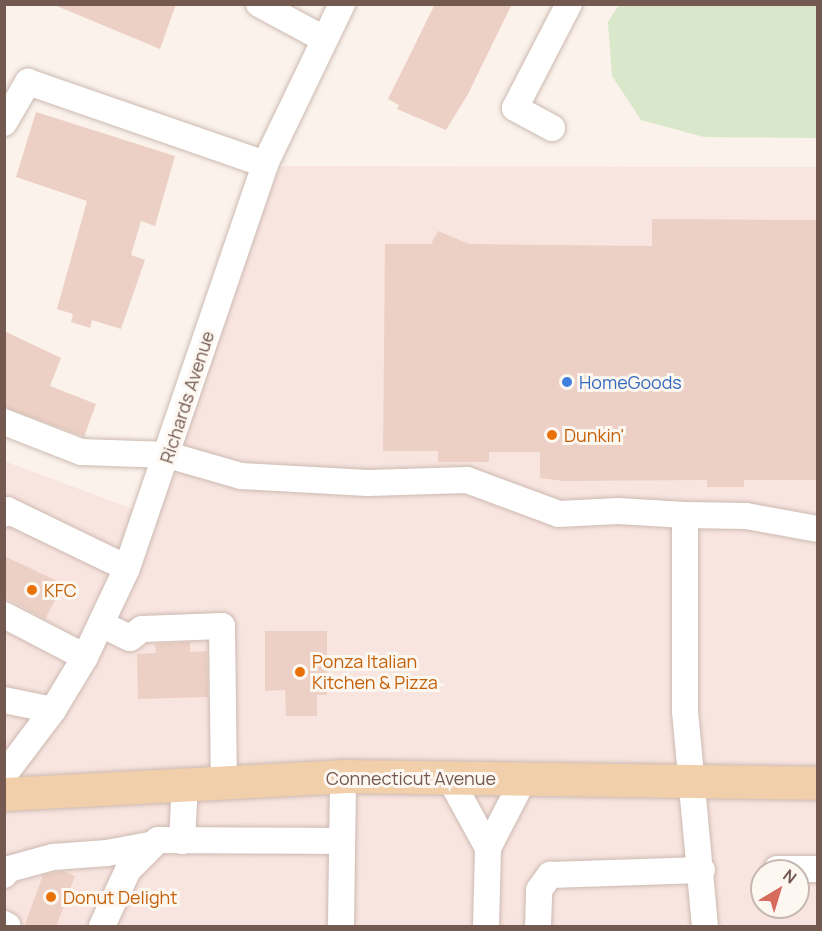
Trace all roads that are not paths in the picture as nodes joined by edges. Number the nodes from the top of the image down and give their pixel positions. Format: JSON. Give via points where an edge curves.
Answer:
{"nodes":[{"id":1,"x":260,"y":4,"type":"edge"},
{"id":2,"x":342,"y":4,"type":"edge"},
{"id":3,"x":569,"y":4,"type":"edge"},
{"id":4,"x":324,"y":39,"type":"junction"},
{"id":5,"x":4,"y":123,"type":"edge"},
{"id":6,"x":552,"y":128,"type":"dead end"},
{"id":7,"x":265,"y":165,"type":"junction"},
{"id":8,"x":4,"y":422,"type":"edge"},
{"id":9,"x":168,"y":455,"type":"junction"},
{"id":10,"x":4,"y":514,"type":"edge"},
{"id":11,"x":684,"y":515,"type":"junction"},
{"id":12,"x":818,"y":530,"type":"edge"},
{"id":13,"x":127,"y":568,"type":"junction"},
{"id":14,"x":4,"y":615,"type":"edge"},
{"id":15,"x":100,"y":624,"type":"junction"},
{"id":16,"x":85,"y":657,"type":"junction"},
{"id":17,"x":4,"y":700,"type":"edge"},
{"id":18,"x":53,"y":710,"type":"junction"},
{"id":19,"x":4,"y":775,"type":"edge"},
{"id":20,"x":343,"y":776,"type":"junction"},
{"id":21,"x":449,"y":777,"type":"junction"},
{"id":22,"x":524,"y":778,"type":"junction"},
{"id":23,"x":692,"y":780,"type":"junction"},
{"id":24,"x":224,"y":781,"type":"junction"},
{"id":25,"x":185,"y":782,"type":"junction"},
{"id":26,"x":818,"y":783,"type":"edge"},
{"id":27,"x":4,"y":794,"type":"edge"},
{"id":28,"x":182,"y":841,"type":"junction"},
{"id":29,"x":342,"y":841,"type":"junction"},
{"id":30,"x":149,"y":845,"type":"junction"},
{"id":31,"x":488,"y":848,"type":"junction"},
{"id":32,"x":702,"y":870,"type":"junction"},
{"id":33,"x":4,"y":875,"type":"edge"},
{"id":34,"x":102,"y":927,"type":"edge"},
{"id":35,"x":340,"y":927,"type":"edge"},
{"id":36,"x":486,"y":927,"type":"edge"},
{"id":37,"x":538,"y":927,"type":"edge"},
{"id":38,"x":705,"y":927,"type":"edge"}],
"edges":[{"from":1,"to":4,"type":"street"},
{"from":2,"to":4,"type":"street","name":"Richards Avenue"},
{"from":3,"to":6,"type":"street","via":[[515,108]]},
{"from":4,"to":7,"type":"street","name":"Richards Avenue"},
{"from":5,"to":7,"type":"street","via":[[28,82]]},
{"from":7,"to":9,"type":"street","name":"Richards Avenue"},
{"from":8,"to":9,"type":"street","via":[[81,452]]},
{"from":9,"to":11,"type":"street","via":[[242,476],[294,481],[466,480],[559,513]]},
{"from":9,"to":13,"type":"street","name":"Richards Avenue"},
{"from":10,"to":13,"type":"street","via":[[7,510]]},
{"from":11,"to":12,"type":"street","via":[[746,516]]},
{"from":11,"to":23,"type":"street","via":[[685,711]]},
{"from":13,"to":15,"type":"street","name":"Richards Avenue"},
{"from":14,"to":16,"type":"street"},
{"from":15,"to":16,"type":"street","name":"Richards Avenue"},
{"from":15,"to":24,"type":"street","via":[[130,638],[142,629],[222,626]]},
{"from":16,"to":18,"type":"street","name":"Richards Avenue"},
{"from":17,"to":18,"type":"street"},
{"from":18,"to":19,"type":"street","name":"Richards Avenue"},
{"from":20,"to":21,"type":"main road","name":"Connecticut Avenue"},
{"from":20,"to":24,"type":"main road","name":"Connecticut Avenue"},
{"from":20,"to":29,"type":"street"},
{"from":21,"to":22,"type":"main road","name":"Connecticut Avenue"},
{"from":21,"to":31,"type":"street"},
{"from":22,"to":23,"type":"main road","name":"Connecticut Avenue"},
{"from":22,"to":31,"type":"street"},
{"from":23,"to":26,"type":"main road","name":"Connecticut Avenue"},
{"from":23,"to":32,"type":"street"},
{"from":24,"to":25,"type":"main road","name":"Connecticut Avenue"},
{"from":25,"to":27,"type":"main road","name":"Connecticut Avenue"},
{"from":25,"to":28,"type":"street"},
{"from":28,"to":29,"type":"street"},
{"from":28,"to":30,"type":"street","via":[[158,840]]},
{"from":29,"to":35,"type":"street"},
{"from":30,"to":33,"type":"street","via":[[107,854],[53,857],[9,869]]},
{"from":30,"to":34,"type":"street","via":[[128,870]]},
{"from":31,"to":36,"type":"street"},
{"from":32,"to":37,"type":"street","via":[[550,875],[539,891]]},
{"from":32,"to":38,"type":"street"}]}
